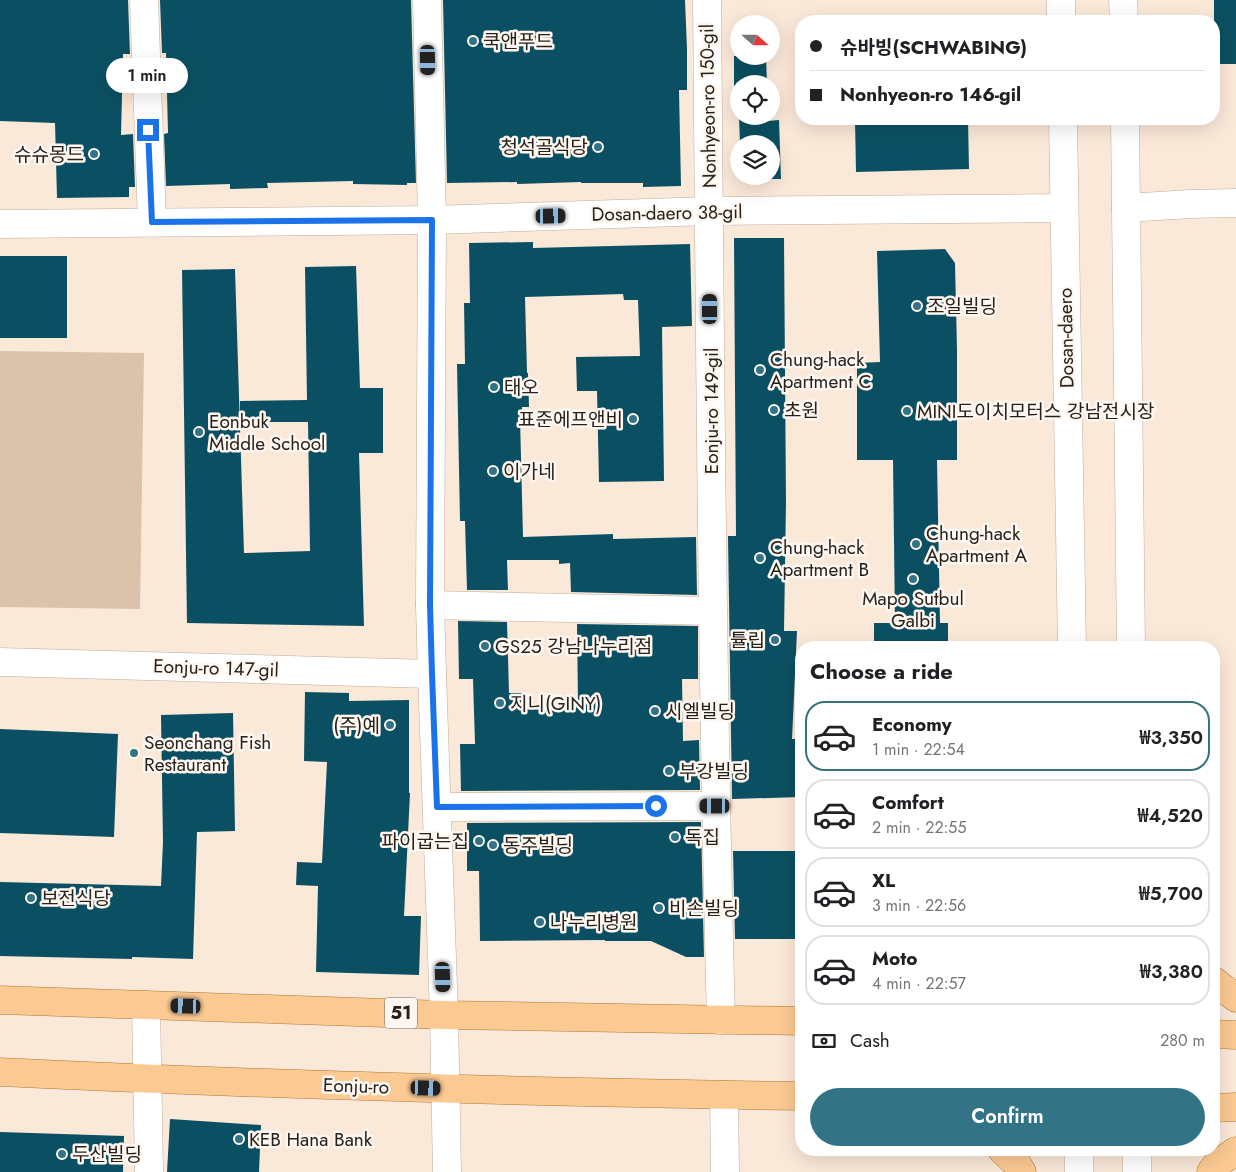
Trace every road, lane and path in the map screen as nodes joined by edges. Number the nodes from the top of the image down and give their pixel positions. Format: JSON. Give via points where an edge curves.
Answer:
{"nodes":[{"id":1,"x":144,"y":0,"type":"edge"},
{"id":2,"x":427,"y":0,"type":"edge"},
{"id":3,"x":707,"y":0,"type":"edge"},
{"id":4,"x":1061,"y":0,"type":"edge"},
{"id":5,"x":1123,"y":0,"type":"edge"},
{"id":6,"x":1061,"y":15,"type":"edge"},
{"id":7,"x":1124,"y":15,"type":"edge"},
{"id":8,"x":1063,"y":125,"type":"edge"},
{"id":9,"x":1125,"y":125,"type":"edge"},
{"id":10,"x":1236,"y":203,"type":"edge"},
{"id":11,"x":1064,"y":208,"type":"junction"},
{"id":12,"x":1126,"y":208,"type":"junction"},
{"id":13,"x":709,"y":211,"type":"junction"},
{"id":14,"x":432,"y":220,"type":"junction"},
{"id":15,"x":152,"y":222,"type":"junction"},
{"id":16,"x":0,"y":224,"type":"edge"},
{"id":17,"x":430,"y":605,"type":"junction"},
{"id":18,"x":712,"y":611,"type":"junction"},
{"id":19,"x":1072,"y":641,"type":"edge"},
{"id":20,"x":1131,"y":641,"type":"edge"},
{"id":21,"x":0,"y":662,"type":"edge"},
{"id":22,"x":432,"y":674,"type":"junction"},
{"id":23,"x":715,"y":806,"type":"junction"},
{"id":24,"x":437,"y":807,"type":"junction"},
{"id":25,"x":1220,"y":986,"type":"edge"},
{"id":26,"x":1236,"y":998,"type":"edge"},
{"id":27,"x":0,"y":1000,"type":"edge"},
{"id":28,"x":146,"y":1005,"type":"junction"},
{"id":29,"x":444,"y":1014,"type":"junction"},
{"id":30,"x":721,"y":1020,"type":"junction"},
{"id":31,"x":795,"y":1021,"type":"edge"},
{"id":32,"x":1220,"y":1035,"type":"edge"},
{"id":33,"x":1236,"y":1036,"type":"edge"},
{"id":34,"x":0,"y":1072,"type":"edge"},
{"id":35,"x":147,"y":1079,"type":"junction"},
{"id":36,"x":446,"y":1088,"type":"junction"},
{"id":37,"x":724,"y":1095,"type":"junction"},
{"id":38,"x":795,"y":1096,"type":"edge"},
{"id":39,"x":1236,"y":1107,"type":"edge"},
{"id":40,"x":1220,"y":1108,"type":"edge"},
{"id":41,"x":1236,"y":1151,"type":"edge"},
{"id":42,"x":1008,"y":1156,"type":"edge"},
{"id":43,"x":1078,"y":1156,"type":"edge"},
{"id":44,"x":1137,"y":1156,"type":"edge"},
{"id":45,"x":149,"y":1172,"type":"edge"},
{"id":46,"x":447,"y":1172,"type":"edge"},
{"id":47,"x":725,"y":1172,"type":"edge"},
{"id":48,"x":1022,"y":1172,"type":"edge"},
{"id":49,"x":1079,"y":1172,"type":"edge"},
{"id":50,"x":1137,"y":1172,"type":"edge"},
{"id":51,"x":1211,"y":1172,"type":"edge"}],
"edges":[{"from":1,"to":15,"type":"street"},
{"from":2,"to":14,"type":"street"},
{"from":3,"to":13,"type":"street","name":"Nonhyeon-ro 150-gil"},
{"from":4,"to":6,"type":"street"},
{"from":5,"to":7,"type":"street"},
{"from":8,"to":11,"type":"street","name":"Dosan-daero"},
{"from":9,"to":12,"type":"street"},
{"from":10,"to":12,"type":"street"},
{"from":11,"to":13,"type":"street","name":"Dosan-daero 38-gil"},
{"from":11,"to":19,"type":"street","name":"Dosan-daero"},
{"from":12,"to":20,"type":"street"},
{"from":13,"to":14,"type":"street","name":"Dosan-daero 38-gil"},
{"from":13,"to":18,"type":"street","name":"Eonju-ro 149-gil"},
{"from":14,"to":15,"type":"street","name":"Dosan-daero 38-gil"},
{"from":14,"to":17,"type":"street"},
{"from":15,"to":16,"type":"street","name":"Dosan-daero 38-gil"},
{"from":17,"to":18,"type":"street"},
{"from":17,"to":22,"type":"street"},
{"from":18,"to":23,"type":"street","name":"Eonju-ro 149-gil"},
{"from":21,"to":22,"type":"street","name":"Eonju-ro 147-gil"},
{"from":22,"to":24,"type":"street"},
{"from":23,"to":24,"type":"street"},
{"from":23,"to":30,"type":"street","name":"Eonju-ro 149-gil"},
{"from":24,"to":29,"type":"street"},
{"from":25,"to":26,"type":"main road"},
{"from":27,"to":28,"type":"main road","number":"51"},
{"from":28,"to":29,"type":"main road","number":"51"},
{"from":28,"to":35,"type":"street"},
{"from":29,"to":30,"type":"main road","number":"51"},
{"from":29,"to":36,"type":"street"},
{"from":30,"to":31,"type":"main road","number":"51"},
{"from":32,"to":33,"type":"main road"},
{"from":34,"to":35,"type":"main road","name":"Eonju-ro"},
{"from":35,"to":36,"type":"main road","name":"Eonju-ro"},
{"from":35,"to":45,"type":"street"},
{"from":36,"to":37,"type":"main road","name":"Eonju-ro"},
{"from":36,"to":46,"type":"street"},
{"from":37,"to":38,"type":"main road","name":"Eonju-ro"},
{"from":37,"to":47,"type":"street"},
{"from":39,"to":40,"type":"main road"},
{"from":41,"to":51,"type":"main road"},
{"from":42,"to":48,"type":"main road"},
{"from":43,"to":49,"type":"street"},
{"from":44,"to":50,"type":"street"}]}
